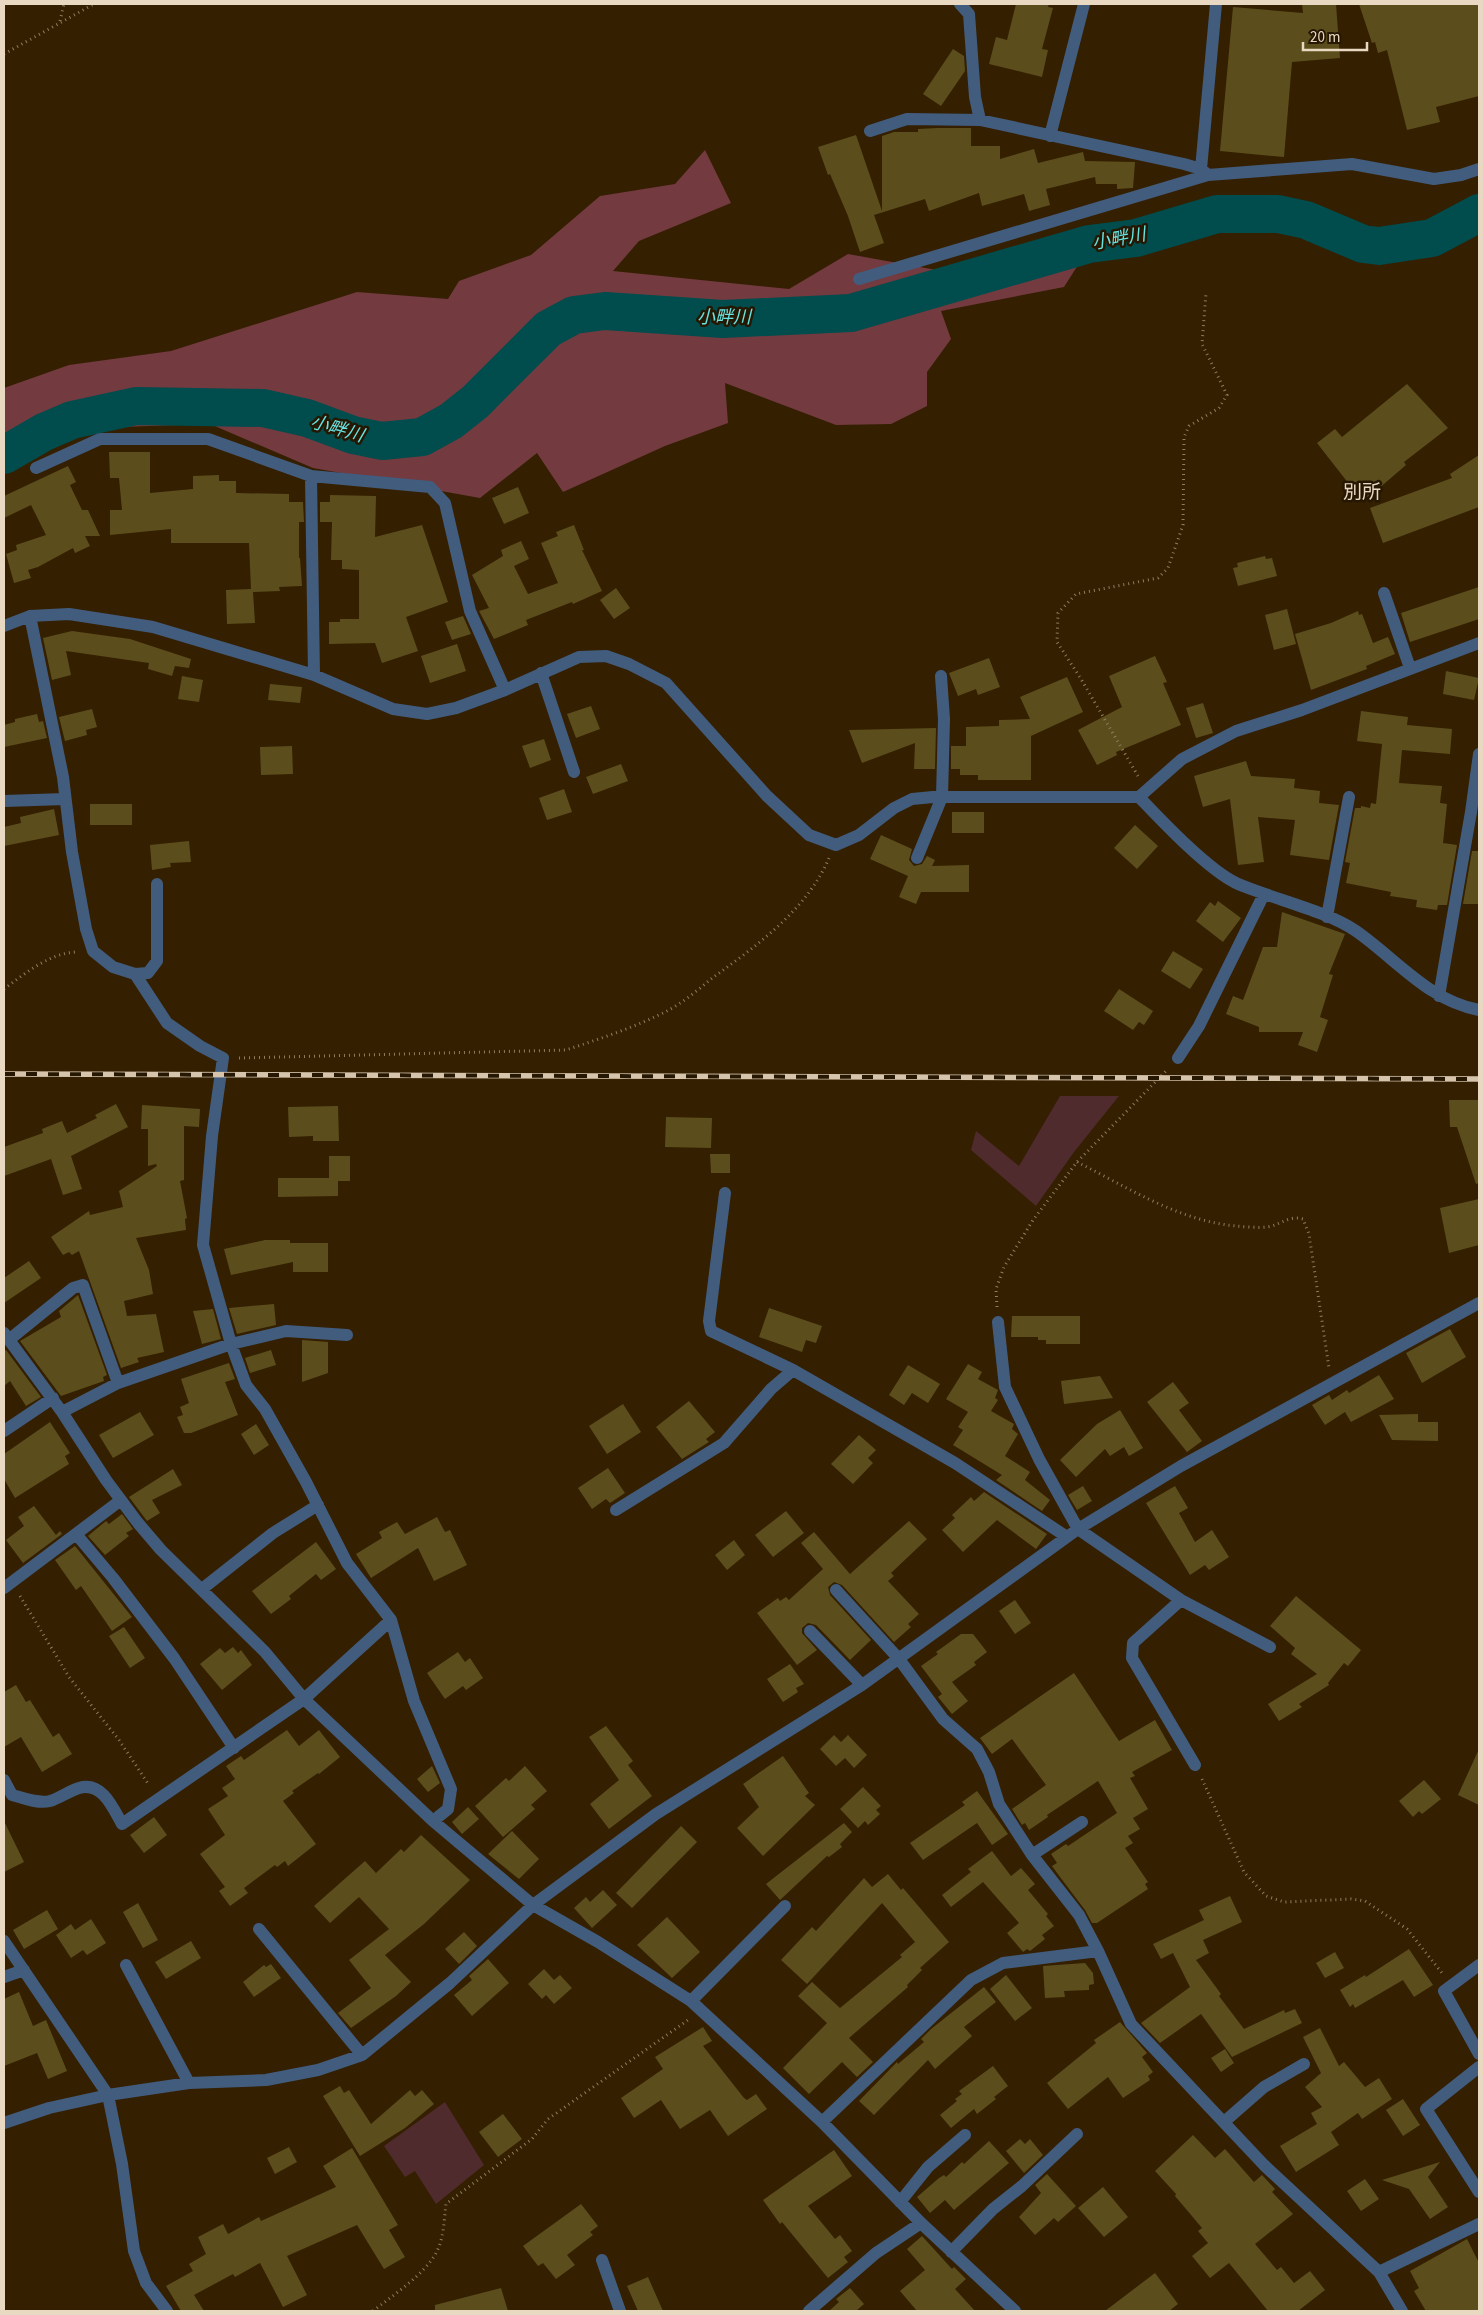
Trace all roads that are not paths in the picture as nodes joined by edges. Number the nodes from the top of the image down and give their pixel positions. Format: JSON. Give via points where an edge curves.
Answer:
{"nodes":[{"id":1,"x":960,"y":4,"type":"edge"},
{"id":2,"x":1084,"y":4,"type":"edge"},
{"id":3,"x":1216,"y":4,"type":"edge"},
{"id":4,"x":980,"y":120,"type":"junction"},
{"id":5,"x":870,"y":131,"type":"dead end"},
{"id":6,"x":1050,"y":136,"type":"junction"},
{"id":7,"x":1479,"y":169,"type":"edge"},
{"id":8,"x":1204,"y":172,"type":"junction"},
{"id":9,"x":859,"y":279,"type":"dead end"},
{"id":10,"x":36,"y":468,"type":"dead end"},
{"id":11,"x":311,"y":476,"type":"junction"},
{"id":12,"x":1384,"y":593,"type":"dead end"},
{"id":13,"x":30,"y":616,"type":"junction"},
{"id":14,"x":4,"y":626,"type":"edge"},
{"id":15,"x":1479,"y":643,"type":"edge"},
{"id":16,"x":1410,"y":668,"type":"junction"},
{"id":17,"x":541,"y":673,"type":"junction"},
{"id":18,"x":314,"y":675,"type":"junction"},
{"id":19,"x":941,"y":676,"type":"dead end"},
{"id":20,"x":505,"y":690,"type":"junction"},
{"id":21,"x":1479,"y":754,"type":"edge"},
{"id":22,"x":574,"y":772,"type":"dead end"},
{"id":23,"x":1143,"y":793,"type":"junction"},
{"id":24,"x":942,"y":797,"type":"junction"},
{"id":25,"x":1349,"y":797,"type":"dead end"},
{"id":26,"x":66,"y":800,"type":"junction"},
{"id":27,"x":4,"y":801,"type":"edge"},
{"id":28,"x":917,"y":858,"type":"dead end"},
{"id":29,"x":157,"y":884,"type":"dead end"},
{"id":30,"x":1264,"y":894,"type":"junction"},
{"id":31,"x":1327,"y":917,"type":"junction"},
{"id":32,"x":135,"y":974,"type":"junction"},
{"id":33,"x":1439,"y":996,"type":"junction"},
{"id":34,"x":1479,"y":1010,"type":"edge"},
{"id":35,"x":1178,"y":1058,"type":"road end"},
{"id":36,"x":725,"y":1193,"type":"dead end"},
{"id":37,"x":1478,"y":1307,"type":"edge"},
{"id":38,"x":998,"y":1322,"type":"road end"},
{"id":39,"x":347,"y":1335,"type":"dead end"},
{"id":40,"x":7,"y":1336,"type":"edge"},
{"id":41,"x":231,"y":1344,"type":"junction"},
{"id":42,"x":793,"y":1370,"type":"junction"},
{"id":43,"x":118,"y":1383,"type":"junction"},
{"id":44,"x":53,"y":1398,"type":"junction"},
{"id":45,"x":62,"y":1412,"type":"junction"},
{"id":46,"x":4,"y":1431,"type":"edge"},
{"id":47,"x":121,"y":1500,"type":"junction"},
{"id":48,"x":318,"y":1505,"type":"junction"},
{"id":49,"x":616,"y":1510,"type":"dead end"},
{"id":50,"x":1078,"y":1529,"type":"junction"},
{"id":51,"x":76,"y":1534,"type":"junction"},
{"id":52,"x":1067,"y":1537,"type":"junction"},
{"id":53,"x":8,"y":1585,"type":"edge"},
{"id":54,"x":202,"y":1589,"type":"junction"},
{"id":55,"x":836,"y":1590,"type":"dead end"},
{"id":56,"x":1181,"y":1600,"type":"junction"},
{"id":57,"x":391,"y":1620,"type":"junction"},
{"id":58,"x":810,"y":1631,"type":"dead end"},
{"id":59,"x":1270,"y":1647,"type":"dead end"},
{"id":60,"x":899,"y":1659,"type":"junction"},
{"id":61,"x":862,"y":1685,"type":"junction"},
{"id":62,"x":304,"y":1699,"type":"junction"},
{"id":63,"x":234,"y":1748,"type":"junction"},
{"id":64,"x":1195,"y":1765,"type":"road end"},
{"id":65,"x":4,"y":1780,"type":"edge"},
{"id":66,"x":8,"y":1797,"type":"edge"},
{"id":67,"x":433,"y":1821,"type":"junction"},
{"id":68,"x":1082,"y":1822,"type":"dead end"},
{"id":69,"x":1032,"y":1855,"type":"junction"},
{"id":70,"x":533,"y":1905,"type":"junction"},
{"id":71,"x":784,"y":1906,"type":"dead end"},
{"id":72,"x":259,"y":1929,"type":"dead end"},
{"id":73,"x":4,"y":1941,"type":"edge"},
{"id":74,"x":1098,"y":1951,"type":"junction"},
{"id":75,"x":126,"y":1965,"type":"dead end"},
{"id":76,"x":1479,"y":1965,"type":"edge"},
{"id":77,"x":24,"y":1970,"type":"junction"},
{"id":78,"x":4,"y":1977,"type":"edge"},
{"id":79,"x":691,"y":2001,"type":"junction"},
{"id":80,"x":1479,"y":2054,"type":"edge"},
{"id":81,"x":362,"y":2055,"type":"junction"},
{"id":82,"x":1304,"y":2064,"type":"dead end"},
{"id":83,"x":1479,"y":2067,"type":"edge"},
{"id":84,"x":189,"y":2083,"type":"junction"},
{"id":85,"x":108,"y":2095,"type":"junction"},
{"id":86,"x":822,"y":2122,"type":"junction"},
{"id":87,"x":1224,"y":2122,"type":"junction"},
{"id":88,"x":4,"y":2124,"type":"edge"},
{"id":89,"x":965,"y":2134,"type":"dead end"},
{"id":90,"x":1077,"y":2134,"type":"dead end"},
{"id":91,"x":1479,"y":2192,"type":"edge"},
{"id":92,"x":900,"y":2202,"type":"junction"},
{"id":93,"x":922,"y":2223,"type":"junction"},
{"id":94,"x":1479,"y":2224,"type":"edge"},
{"id":95,"x":951,"y":2252,"type":"junction"},
{"id":96,"x":602,"y":2260,"type":"dead end"},
{"id":97,"x":1379,"y":2272,"type":"junction"},
{"id":98,"x":166,"y":2311,"type":"edge"},
{"id":99,"x":620,"y":2311,"type":"edge"},
{"id":100,"x":809,"y":2311,"type":"edge"},
{"id":101,"x":1015,"y":2311,"type":"edge"},
{"id":102,"x":1402,"y":2311,"type":"edge"}],
"edges":[{"from":1,"to":4,"type":"street","via":[[968,14],[974,97]]},
{"from":2,"to":6,"type":"street"},
{"from":3,"to":8,"type":"street"},
{"from":4,"to":5,"type":"street","via":[[907,119]]},
{"from":4,"to":6,"type":"street"},
{"from":6,"to":8,"type":"street"},
{"from":7,"to":8,"type":"street","via":[[1434,179],[1352,164]]},
{"from":8,"to":9,"type":"street"},
{"from":10,"to":11,"type":"street","via":[[100,439],[208,439]]},
{"from":11,"to":18,"type":"street"},
{"from":11,"to":20,"type":"street","via":[[430,487],[445,503],[470,612]]},
{"from":12,"to":16,"type":"street"},
{"from":13,"to":14,"type":"street"},
{"from":13,"to":18,"type":"street","via":[[70,614],[153,627]]},
{"from":13,"to":26,"type":"street"},
{"from":15,"to":16,"type":"street"},
{"from":16,"to":23,"type":"street","via":[[1302,710],[1236,731],[1182,759]]},
{"from":17,"to":20,"type":"street"},
{"from":17,"to":22,"type":"street"},
{"from":17,"to":24,"type":"street","via":[[579,657],[606,656],[666,683],[766,796],[809,835],[836,845],[859,835],[906,802]]},
{"from":18,"to":20,"type":"street","via":[[393,709],[427,714],[456,708]]},
{"from":19,"to":24,"type":"street","via":[[944,720]]},
{"from":21,"to":33,"type":"street"},
{"from":23,"to":24,"type":"street"},
{"from":23,"to":30,"type":"street","via":[[1158,817],[1217,870],[1234,882]]},
{"from":24,"to":28,"type":"street"},
{"from":25,"to":31,"type":"street"},
{"from":26,"to":27,"type":"street"},
{"from":26,"to":32,"type":"street","via":[[72,852],[93,951],[112,967]]},
{"from":29,"to":32,"type":"street","via":[[157,961],[148,973]]},
{"from":30,"to":31,"type":"street"},
{"from":30,"to":35,"type":"street","via":[[1199,1026]]},
{"from":31,"to":33,"type":"street","via":[[1356,931]]},
{"from":32,"to":41,"type":"street","via":[[167,1023],[191,1041],[223,1058],[212,1136],[203,1245]]},
{"from":33,"to":34,"type":"street"},
{"from":36,"to":42,"type":"street","via":[[709,1321],[711,1331]]},
{"from":37,"to":50,"type":"street","via":[[1181,1466]]},
{"from":38,"to":50,"type":"street","via":[[1005,1387],[1039,1459]]},
{"from":39,"to":41,"type":"street","via":[[286,1331]]},
{"from":40,"to":43,"type":"street","via":[[74,1288],[83,1285]]},
{"from":40,"to":44,"type":"street"},
{"from":41,"to":43,"type":"street"},
{"from":41,"to":48,"type":"street","via":[[246,1385],[265,1409]]},
{"from":42,"to":49,"type":"street","via":[[766,1394],[724,1443]]},
{"from":42,"to":52,"type":"street","via":[[955,1463]]},
{"from":43,"to":45,"type":"street"},
{"from":44,"to":45,"type":"street"},
{"from":44,"to":46,"type":"street"},
{"from":45,"to":47,"type":"street"},
{"from":47,"to":51,"type":"street"},
{"from":47,"to":54,"type":"street","via":[[161,1550]]},
{"from":48,"to":54,"type":"street","via":[[273,1534]]},
{"from":48,"to":57,"type":"street","via":[[347,1563]]},
{"from":50,"to":52,"type":"street"},
{"from":50,"to":56,"type":"street"},
{"from":51,"to":53,"type":"street"},
{"from":51,"to":63,"type":"street","via":[[174,1658]]},
{"from":52,"to":60,"type":"street"},
{"from":54,"to":62,"type":"street","via":[[266,1652]]},
{"from":55,"to":60,"type":"street"},
{"from":56,"to":59,"type":"street"},
{"from":56,"to":64,"type":"street","via":[[1133,1643],[1132,1658]]},
{"from":57,"to":62,"type":"street"},
{"from":57,"to":67,"type":"street","via":[[414,1702],[451,1789],[448,1810]]},
{"from":58,"to":61,"type":"street"},
{"from":60,"to":61,"type":"street"},
{"from":60,"to":69,"type":"street","via":[[943,1719],[977,1750],[989,1772],[999,1804]]},
{"from":61,"to":70,"type":"street","via":[[656,1814]]},
{"from":62,"to":63,"type":"street"},
{"from":62,"to":67,"type":"street"},
{"from":63,"to":66,"type":"street","via":[[122,1824],[107,1798],[94,1787],[80,1787],[49,1801]]},
{"from":65,"to":66,"type":"street"},
{"from":67,"to":70,"type":"street"},
{"from":68,"to":69,"type":"street"},
{"from":69,"to":74,"type":"street","via":[[1079,1915]]},
{"from":70,"to":79,"type":"street"},
{"from":70,"to":81,"type":"street","via":[[450,1983]]},
{"from":71,"to":79,"type":"street"},
{"from":72,"to":81,"type":"street"},
{"from":73,"to":77,"type":"street"},
{"from":74,"to":86,"type":"street","via":[[1003,1963],[971,1980]]},
{"from":74,"to":87,"type":"street","via":[[1131,2024]]},
{"from":75,"to":84,"type":"street"},
{"from":76,"to":80,"type":"street","via":[[1444,1991]]},
{"from":77,"to":78,"type":"street"},
{"from":77,"to":85,"type":"street"},
{"from":79,"to":86,"type":"street"},
{"from":81,"to":84,"type":"street","via":[[318,2070],[266,2080]]},
{"from":82,"to":87,"type":"street","via":[[1264,2086]]},
{"from":83,"to":91,"type":"street","via":[[1426,2109]]},
{"from":84,"to":85,"type":"street"},
{"from":85,"to":88,"type":"street","via":[[50,2108]]},
{"from":85,"to":98,"type":"street","via":[[134,2251],[146,2282]]},
{"from":86,"to":92,"type":"street"},
{"from":87,"to":97,"type":"street","via":[[1264,2165]]},
{"from":89,"to":92,"type":"street","via":[[928,2167]]},
{"from":90,"to":95,"type":"street","via":[[1022,2186],[992,2209]]},
{"from":92,"to":93,"type":"street"},
{"from":93,"to":95,"type":"street"},
{"from":93,"to":100,"type":"street","via":[[876,2254]]},
{"from":94,"to":97,"type":"street"},
{"from":95,"to":101,"type":"street"},
{"from":96,"to":99,"type":"street"},
{"from":97,"to":102,"type":"street"}]}
